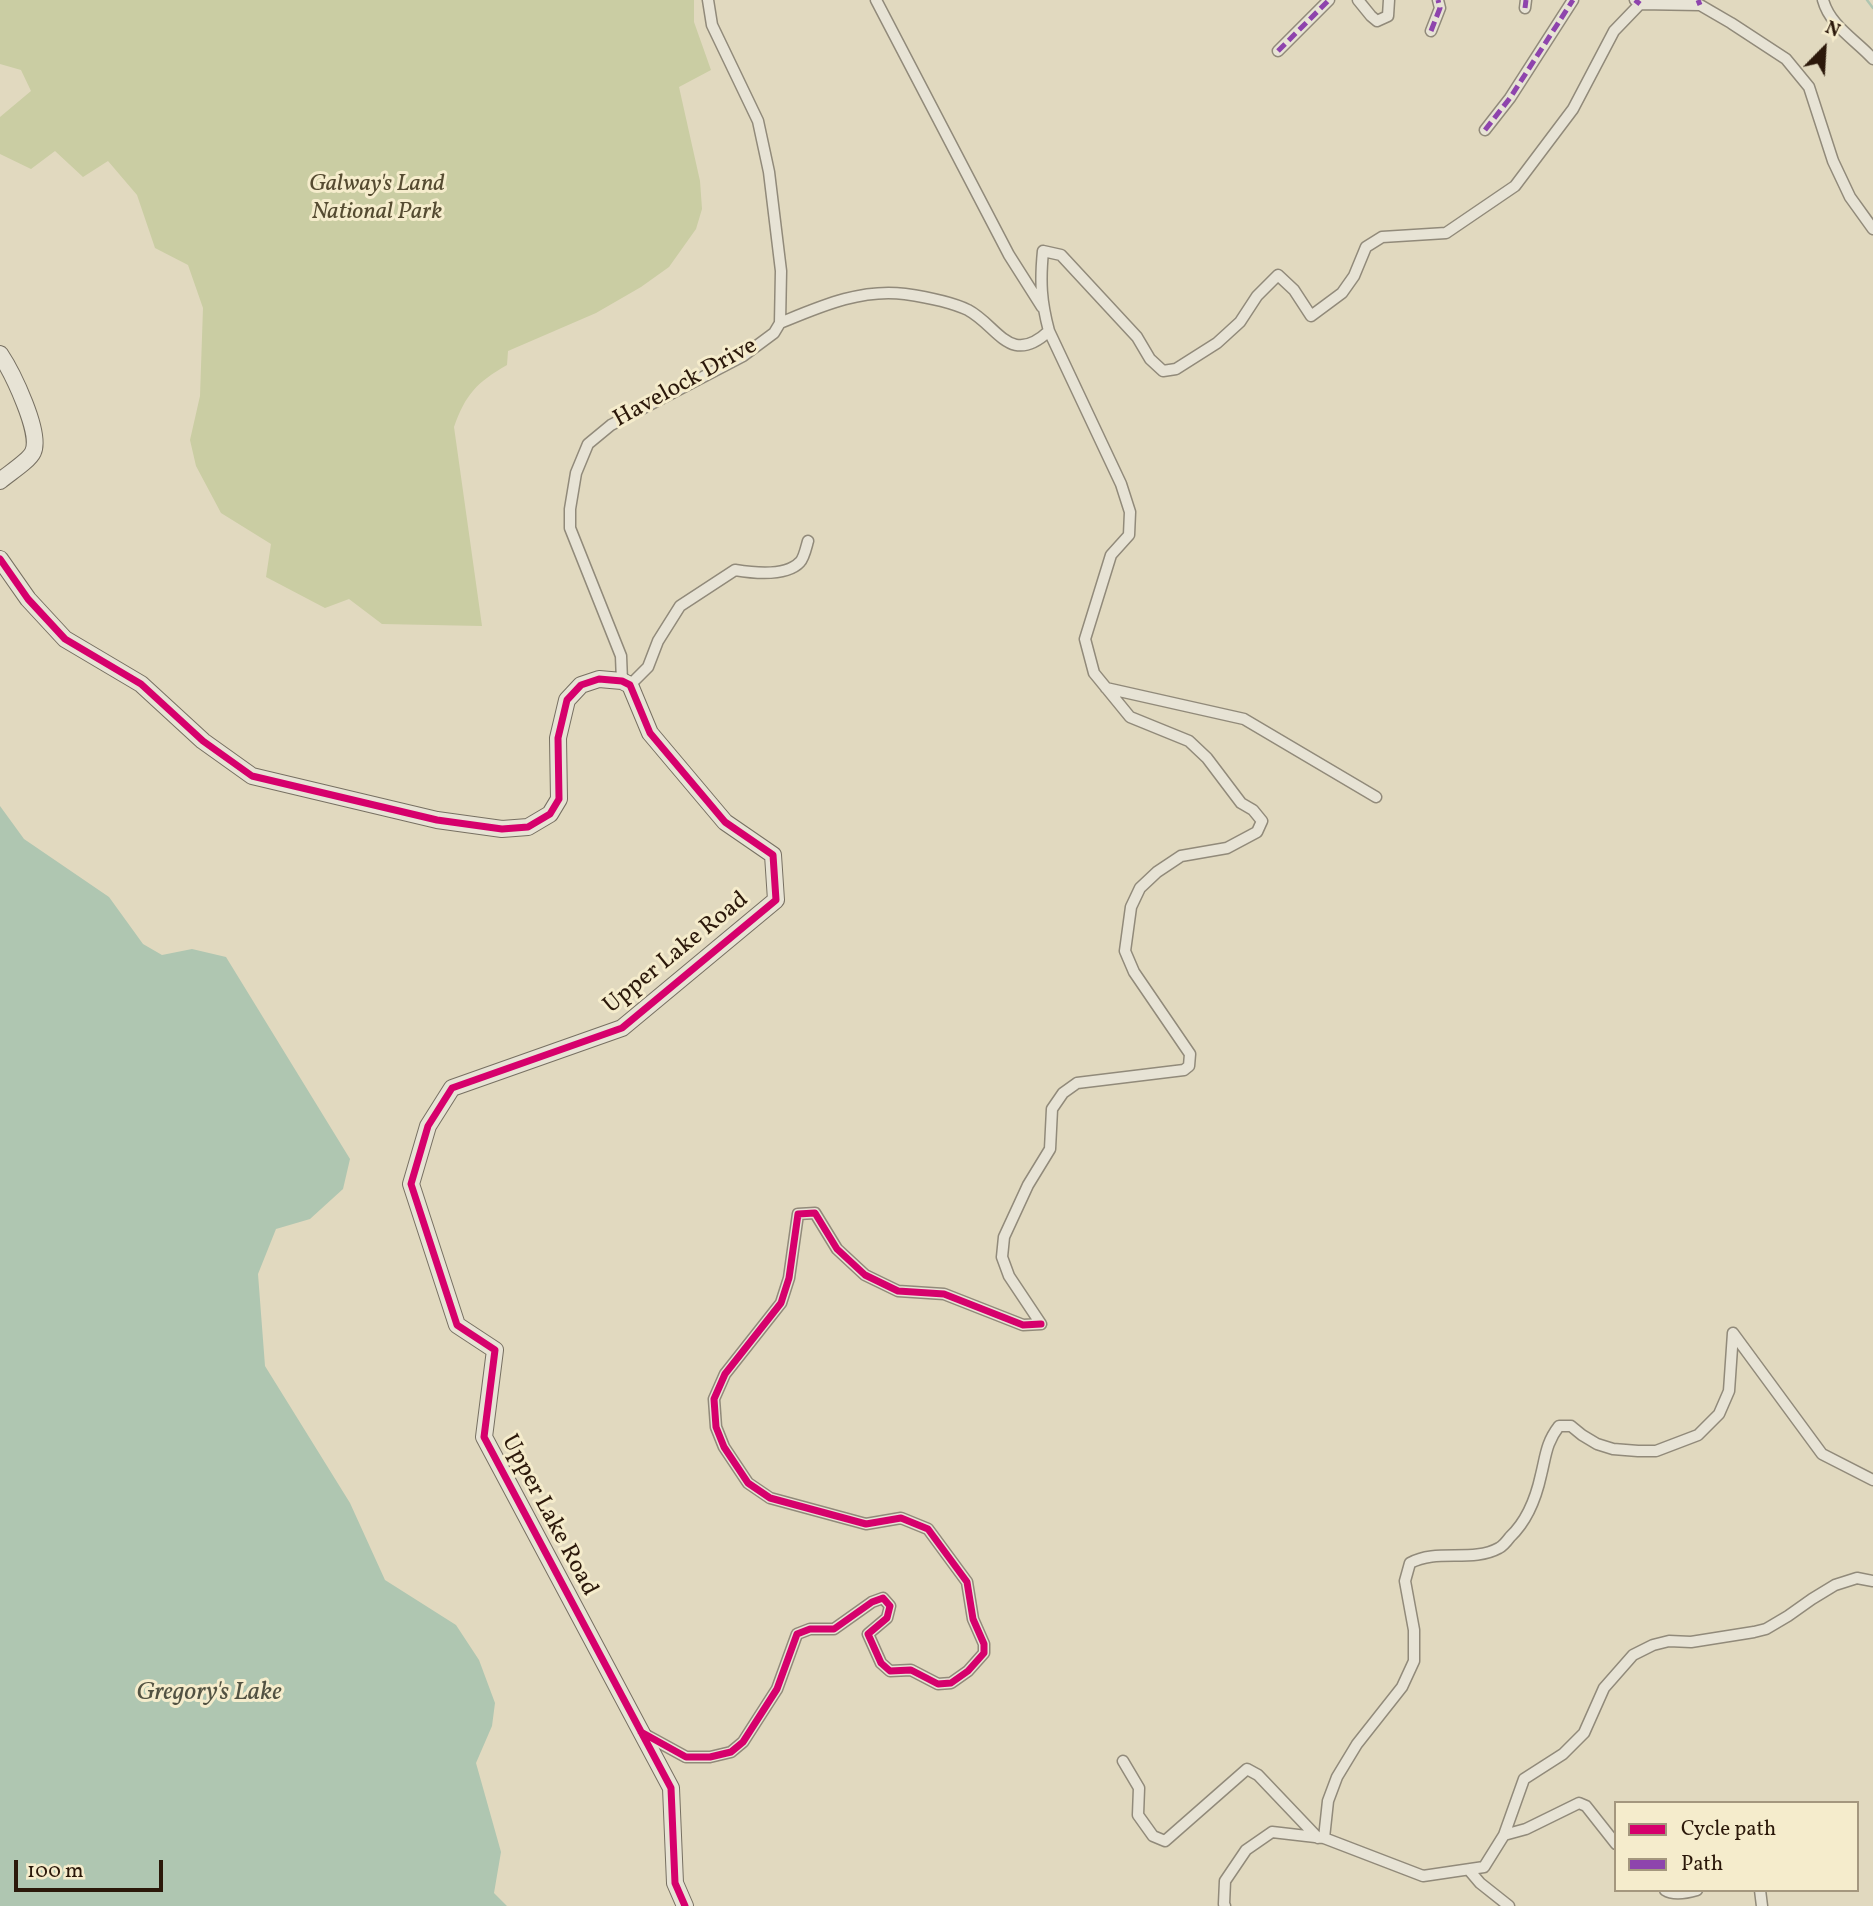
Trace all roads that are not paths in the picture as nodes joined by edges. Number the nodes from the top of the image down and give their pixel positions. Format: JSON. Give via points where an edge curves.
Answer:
{"nodes":[{"id":1,"x":708,"y":0,"type":"edge"},
{"id":2,"x":876,"y":0,"type":"edge"},
{"id":3,"x":1329,"y":0,"type":"edge"},
{"id":4,"x":1358,"y":0,"type":"edge"},
{"id":5,"x":1390,"y":0,"type":"edge"},
{"id":6,"x":1438,"y":0,"type":"edge"},
{"id":7,"x":1573,"y":0,"type":"edge"},
{"id":8,"x":1823,"y":0,"type":"edge"},
{"id":9,"x":1638,"y":2,"type":"edge"},
{"id":10,"x":1699,"y":2,"type":"edge"},
{"id":11,"x":1431,"y":31,"type":"dead end"},
{"id":12,"x":1278,"y":51,"type":"dead end"},
{"id":13,"x":1873,"y":59,"type":"edge"},
{"id":14,"x":1485,"y":130,"type":"dead end"},
{"id":15,"x":1873,"y":229,"type":"edge"},
{"id":16,"x":1043,"y":309,"type":"junction"},
{"id":17,"x":780,"y":323,"type":"junction"},
{"id":18,"x":1049,"y":331,"type":"junction"},
{"id":19,"x":0,"y":355,"type":"edge"},
{"id":20,"x":0,"y":481,"type":"edge"},
{"id":21,"x":808,"y":541,"type":"dead end"},
{"id":22,"x":0,"y":559,"type":"edge"},
{"id":23,"x":626,"y":683,"type":"junction"},
{"id":24,"x":1106,"y":688,"type":"junction"},
{"id":25,"x":1377,"y":797,"type":"dead end"},
{"id":26,"x":1873,"y":1480,"type":"edge"},
{"id":27,"x":1873,"y":1581,"type":"edge"},
{"id":28,"x":641,"y":1732,"type":"junction"},
{"id":29,"x":1123,"y":1761,"type":"dead end"},
{"id":30,"x":1504,"y":1835,"type":"junction"},
{"id":31,"x":1322,"y":1838,"type":"junction"},
{"id":32,"x":1614,"y":1841,"type":"edge"},
{"id":33,"x":1469,"y":1870,"type":"junction"},
{"id":34,"x":1668,"y":1892,"type":"edge"},
{"id":35,"x":1690,"y":1892,"type":"edge"},
{"id":36,"x":685,"y":1906,"type":"edge"},
{"id":37,"x":1225,"y":1906,"type":"edge"},
{"id":38,"x":1509,"y":1906,"type":"edge"}],
"edges":[{"from":1,"to":17,"type":"street","name":"Havelock Drive","via":[[712,24],[758,121],[781,271]]},
{"from":2,"to":16,"type":"street","via":[[1009,255]]},
{"from":3,"to":12,"type":"street"},
{"from":4,"to":5,"type":"street","via":[[1377,21],[1388,16]]},
{"from":6,"to":11,"type":"street","via":[[1440,8]]},
{"from":7,"to":14,"type":"street"},
{"from":8,"to":13,"type":"street","via":[[1840,29]]},
{"from":9,"to":10,"type":"street"},
{"from":9,"to":16,"type":"street","via":[[1614,31],[1573,108],[1515,186],[1446,233],[1382,237],[1367,247],[1342,293],[1311,316],[1278,275],[1217,343],[1176,369],[1163,371],[1060,255],[1043,251]]},
{"from":10,"to":15,"type":"street","via":[[1786,59],[1810,87],[1833,161],[1850,197]]},
{"from":16,"to":18,"type":"street"},
{"from":17,"to":18,"type":"street","via":[[830,303],[902,293],[969,310],[1008,343],[1023,345]]},
{"from":17,"to":23,"type":"street","name":"Havelock Drive","via":[[743,356],[611,425],[588,444],[576,473],[570,528],[621,656]]},
{"from":18,"to":24,"type":"street","via":[[1122,484],[1130,512],[1129,535],[1111,555],[1085,639],[1094,673]]},
{"from":19,"to":20,"type":"street","via":[[11,371],[35,434],[30,456]]},
{"from":21,"to":23,"type":"street","via":[[802,561],[790,569],[758,574],[735,570],[680,606],[648,667]]},
{"from":22,"to":23,"type":"street","via":[[65,639],[141,684],[203,741],[252,776],[437,820],[502,829],[528,827],[550,814],[559,799],[558,738],[567,700],[581,685],[599,679]]},
{"from":23,"to":28,"type":"street","name":"Upper Lake Road","via":[[650,733],[725,822],[773,855],[776,900],[622,1028],[452,1088],[428,1126],[411,1184],[457,1325],[495,1350],[484,1437]]},
{"from":24,"to":25,"type":"street","via":[[1244,719]]},
{"from":24,"to":28,"type":"street","via":[[1130,717],[1189,741],[1262,821],[1256,832],[1227,848],[1181,856],[1140,888],[1131,907],[1125,951],[1134,972],[1190,1054],[1189,1066],[1077,1083],[1052,1109],[1050,1149],[1004,1237],[1002,1257],[1009,1276],[1041,1324],[1023,1325],[944,1294],[898,1291],[856,1267],[837,1249],[815,1213],[798,1213],[781,1303],[725,1374],[714,1399],[716,1427],[724,1447],[748,1483],[770,1498],[866,1524],[901,1518],[928,1529],[967,1582],[984,1653],[951,1683],[938,1684],[911,1670],[890,1671],[881,1664],[868,1634],[887,1618],[890,1606],[883,1598],[834,1629],[797,1634],[777,1689],[744,1742],[731,1752],[686,1757]]},
{"from":26,"to":31,"type":"street","via":[[1822,1454],[1732,1333],[1729,1391],[1719,1414],[1698,1435],[1656,1451],[1639,1451],[1613,1449],[1571,1426],[1559,1426],[1550,1438],[1530,1509],[1500,1548],[1479,1554],[1420,1557],[1410,1563],[1405,1581],[1414,1661],[1402,1687],[1337,1777]]},
{"from":27,"to":30,"type":"street","via":[[1857,1578],[1835,1585],[1766,1629],[1691,1642],[1669,1641],[1633,1656],[1604,1688],[1584,1733],[1563,1754],[1524,1779]]},
{"from":28,"to":36,"type":"street","name":"Upper Lake Road","via":[[671,1788],[675,1883]]},
{"from":29,"to":31,"type":"street","via":[[1139,1788],[1138,1815],[1153,1836],[1165,1841],[1247,1769]]},
{"from":30,"to":32,"type":"street","via":[[1579,1802]]},
{"from":30,"to":33,"type":"street","via":[[1484,1867]]},
{"from":31,"to":33,"type":"street","via":[[1423,1876]]},
{"from":31,"to":37,"type":"street","via":[[1272,1832],[1246,1850],[1225,1881]]},
{"from":33,"to":38,"type":"street"},
{"from":34,"to":35,"type":"street"}]}
